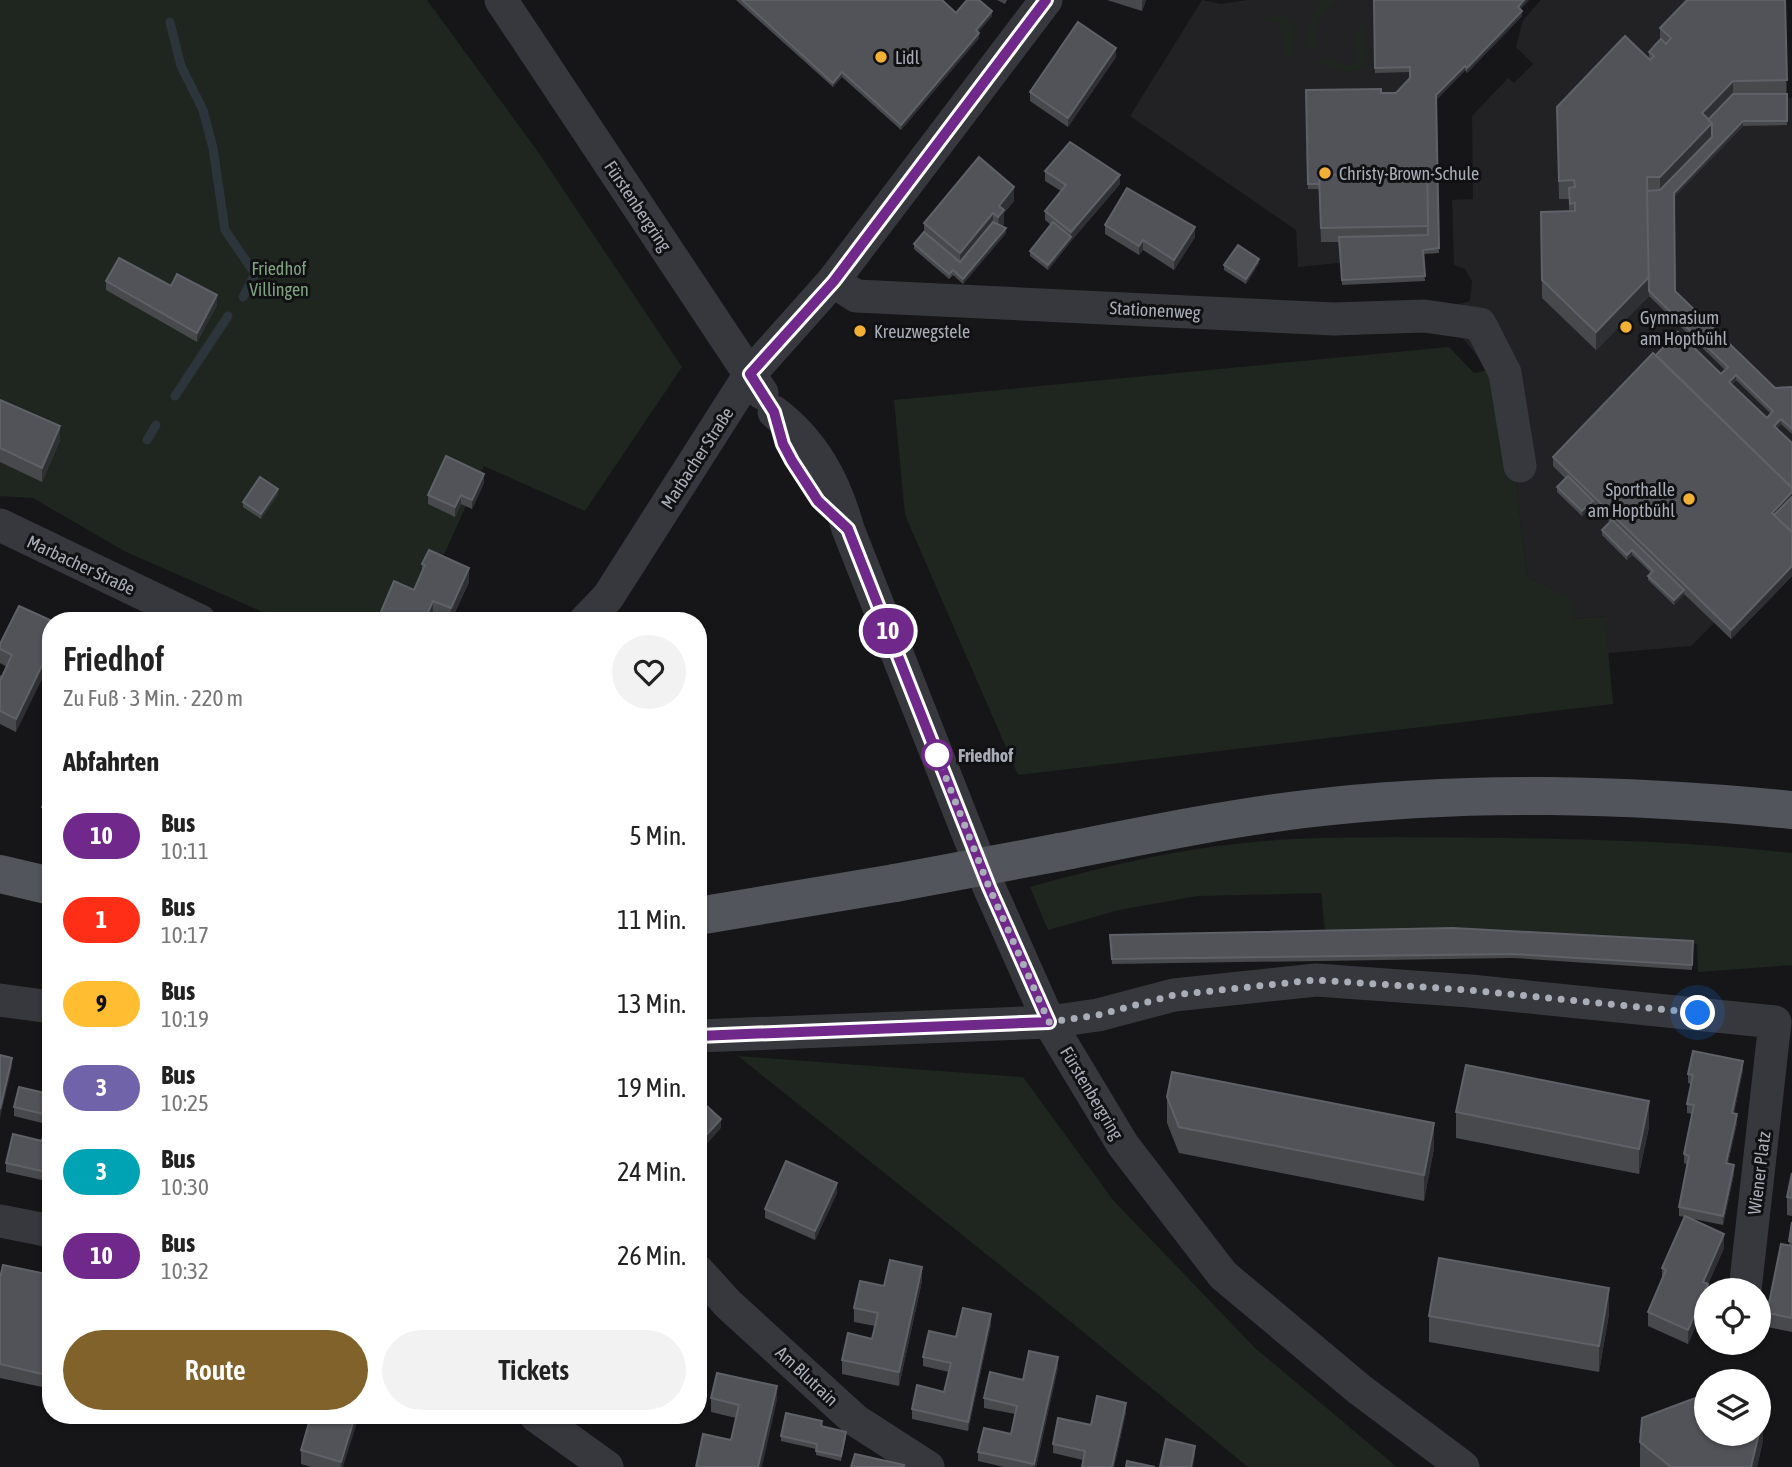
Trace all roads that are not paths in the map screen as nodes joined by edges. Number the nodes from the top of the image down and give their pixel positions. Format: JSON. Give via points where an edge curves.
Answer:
{"nodes":[{"id":1,"x":501,"y":0,"type":"edge"},
{"id":2,"x":1046,"y":0,"type":"edge"},
{"id":3,"x":834,"y":281,"type":"junction"},
{"id":4,"x":750,"y":374,"type":"junction"},
{"id":5,"x":1520,"y":466,"type":"dead end"},
{"id":6,"x":0,"y":526,"type":"edge"},
{"id":7,"x":181,"y":612,"type":"edge"},
{"id":8,"x":593,"y":612,"type":"edge"},
{"id":9,"x":1792,"y":810,"type":"edge"},
{"id":10,"x":0,"y":874,"type":"edge"},
{"id":11,"x":42,"y":885,"type":"edge"},
{"id":12,"x":707,"y":914,"type":"edge"},
{"id":13,"x":0,"y":1000,"type":"edge"},
{"id":14,"x":42,"y":1006,"type":"edge"},
{"id":15,"x":1049,"y":1022,"type":"junction"},
{"id":16,"x":707,"y":1036,"type":"edge"},
{"id":17,"x":0,"y":1221,"type":"edge"},
{"id":18,"x":42,"y":1229,"type":"edge"},
{"id":19,"x":1746,"y":1278,"type":"edge"},
{"id":20,"x":707,"y":1281,"type":"edge"},
{"id":21,"x":547,"y":1424,"type":"edge"},
{"id":22,"x":607,"y":1467,"type":"edge"},
{"id":23,"x":928,"y":1467,"type":"edge"},
{"id":24,"x":1463,"y":1467,"type":"edge"}],
"edges":[{"from":1,"to":4,"type":"street","name":"Fürstenbergring"},
{"from":2,"to":3,"type":"street","name":"Marbacher Straße"},
{"from":3,"to":4,"type":"street","name":"Marbacher Straße"},
{"from":3,"to":5,"type":"street","name":"Stationenweg","via":[[856,296],[1334,319],[1424,316],[1480,324],[1505,373]]},
{"from":4,"to":8,"type":"street","name":"Marbacher Straße","via":[[608,597]]},
{"from":4,"to":15,"type":"street","name":"Fürstenbergring","via":[[774,412],[792,461],[818,501],[848,529],[989,887]]},
{"from":6,"to":7,"type":"street","name":"Marbacher Straße"},
{"from":9,"to":12,"type":"main road","bridge":true,"via":[[1550,795],[1387,801],[1224,820]]},
{"from":10,"to":11,"type":"main road"},
{"from":13,"to":14,"type":"street"},
{"from":15,"to":16,"type":"street"},
{"from":15,"to":19,"type":"street","name":"Wiener Platz","via":[[1098,1015],[1174,995],[1315,980],[1775,1022]]},
{"from":15,"to":24,"type":"street","name":"Fürstenbergring","via":[[1123,1145],[1223,1275],[1359,1389]]},
{"from":17,"to":18,"type":"street"},
{"from":20,"to":23,"type":"street","name":"Am Blutrain","via":[[855,1420]]},
{"from":21,"to":22,"type":"street"}]}
